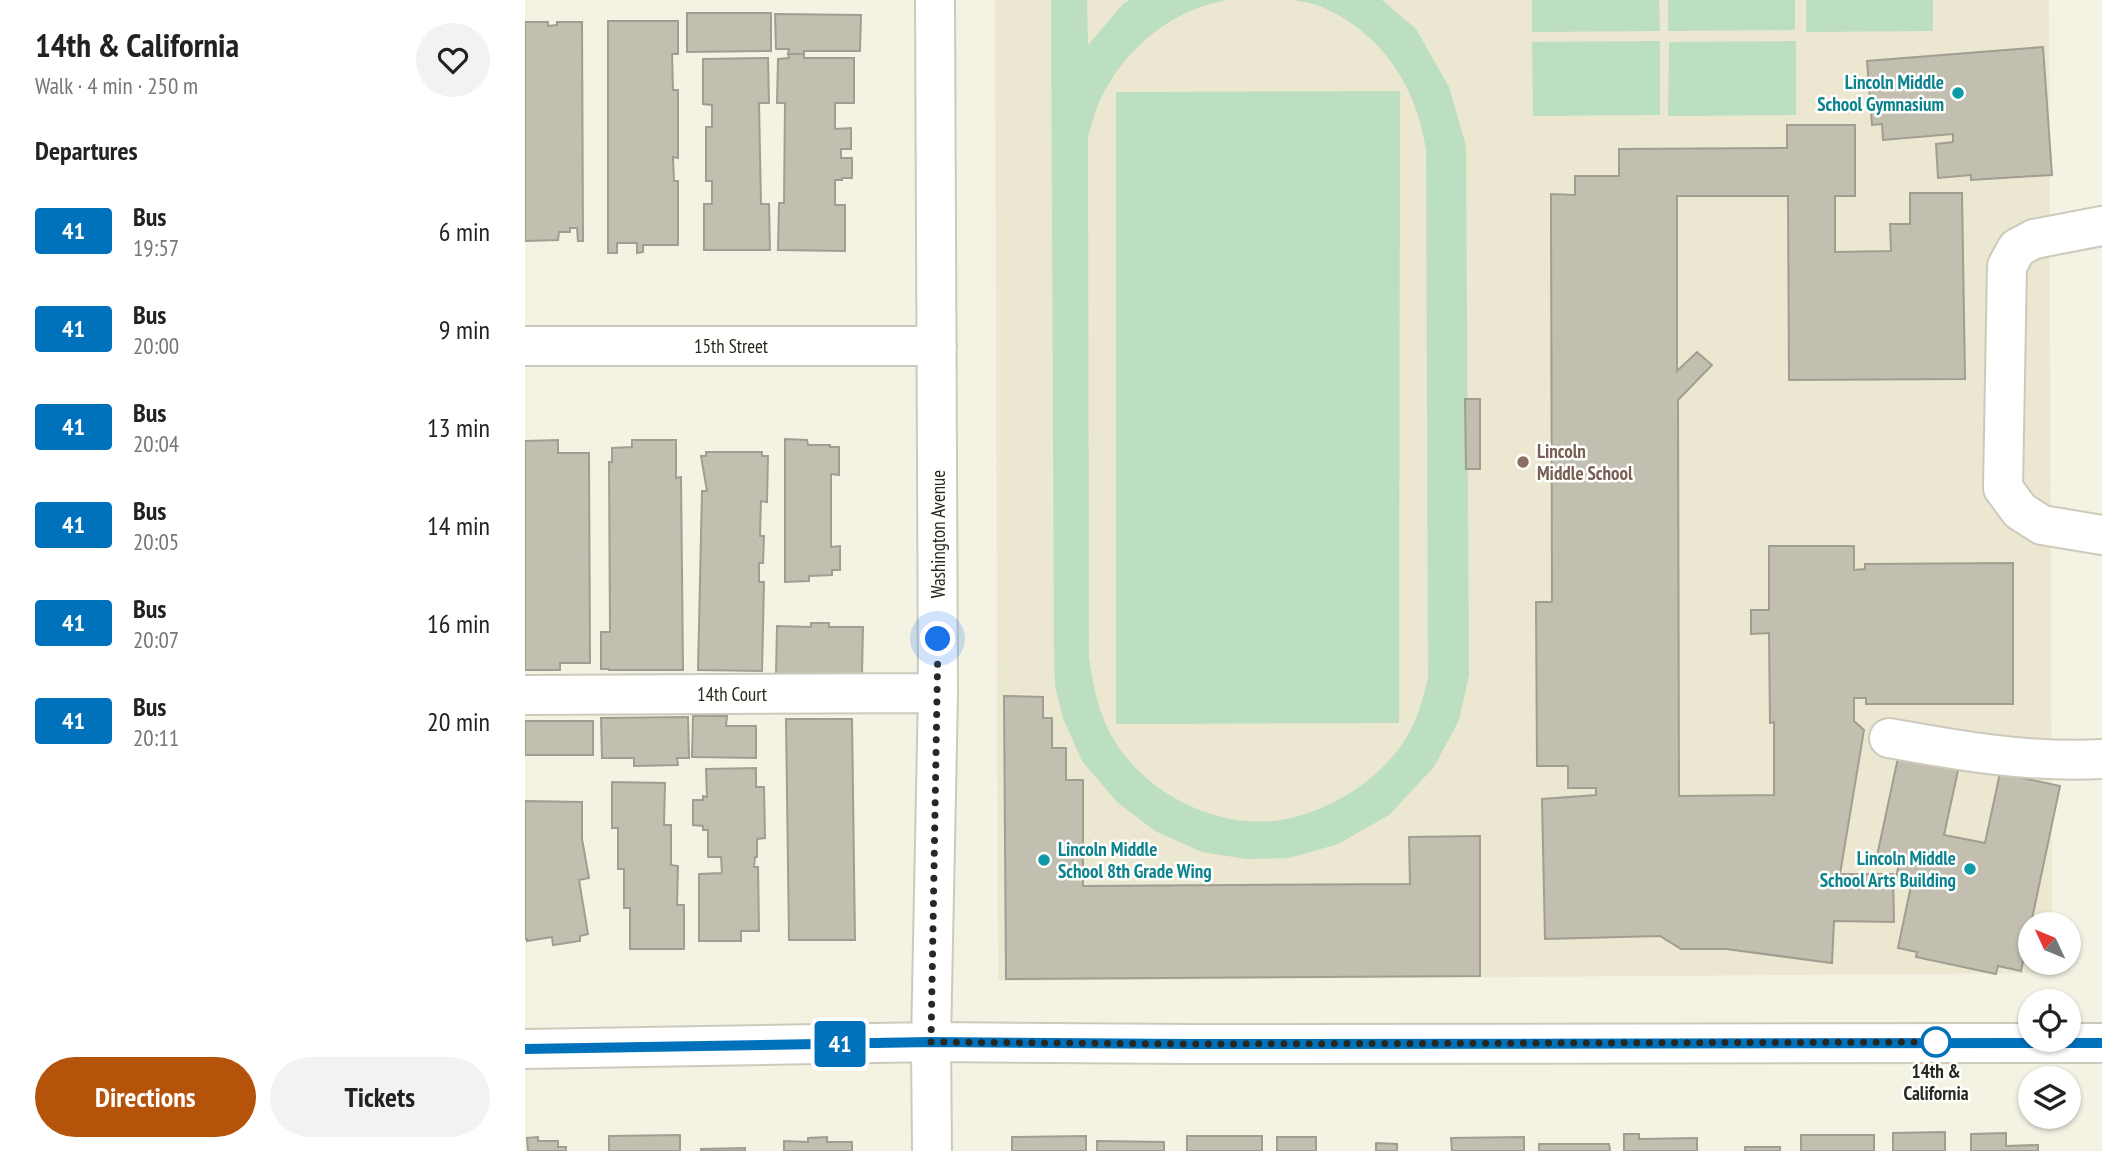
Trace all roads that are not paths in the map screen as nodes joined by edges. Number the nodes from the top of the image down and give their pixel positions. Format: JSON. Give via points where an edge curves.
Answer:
{"nodes":[{"id":1,"x":935,"y":0,"type":"edge"},
{"id":2,"x":2102,"y":226,"type":"edge"},
{"id":3,"x":525,"y":346,"type":"edge"},
{"id":4,"x":937,"y":346,"type":"junction"},
{"id":5,"x":2102,"y":535,"type":"edge"},
{"id":6,"x":938,"y":693,"type":"junction"},
{"id":7,"x":525,"y":695,"type":"edge"},
{"id":8,"x":1889,"y":738,"type":"dead end"},
{"id":9,"x":2102,"y":759,"type":"edge"},
{"id":10,"x":931,"y":1042,"type":"junction"},
{"id":11,"x":2102,"y":1043,"type":"edge"},
{"id":12,"x":525,"y":1049,"type":"edge"},
{"id":13,"x":932,"y":1151,"type":"edge"}],
"edges":[{"from":1,"to":4,"type":"street","name":"Washington Avenue"},
{"from":2,"to":5,"type":"street","via":[[2033,239],[2017,248],[2007,266],[2003,488],[2020,511],[2042,525]]},
{"from":3,"to":4,"type":"street","name":"15th Street"},
{"from":4,"to":6,"type":"street","name":"Washington Avenue"},
{"from":6,"to":7,"type":"street","name":"14th Court"},
{"from":6,"to":10,"type":"street","name":"Washington Avenue"},
{"from":8,"to":9,"type":"street","via":[[1977,754]]},
{"from":10,"to":11,"type":"street"},
{"from":10,"to":12,"type":"street"},
{"from":10,"to":13,"type":"street","name":"Washington Avenue"}]}
